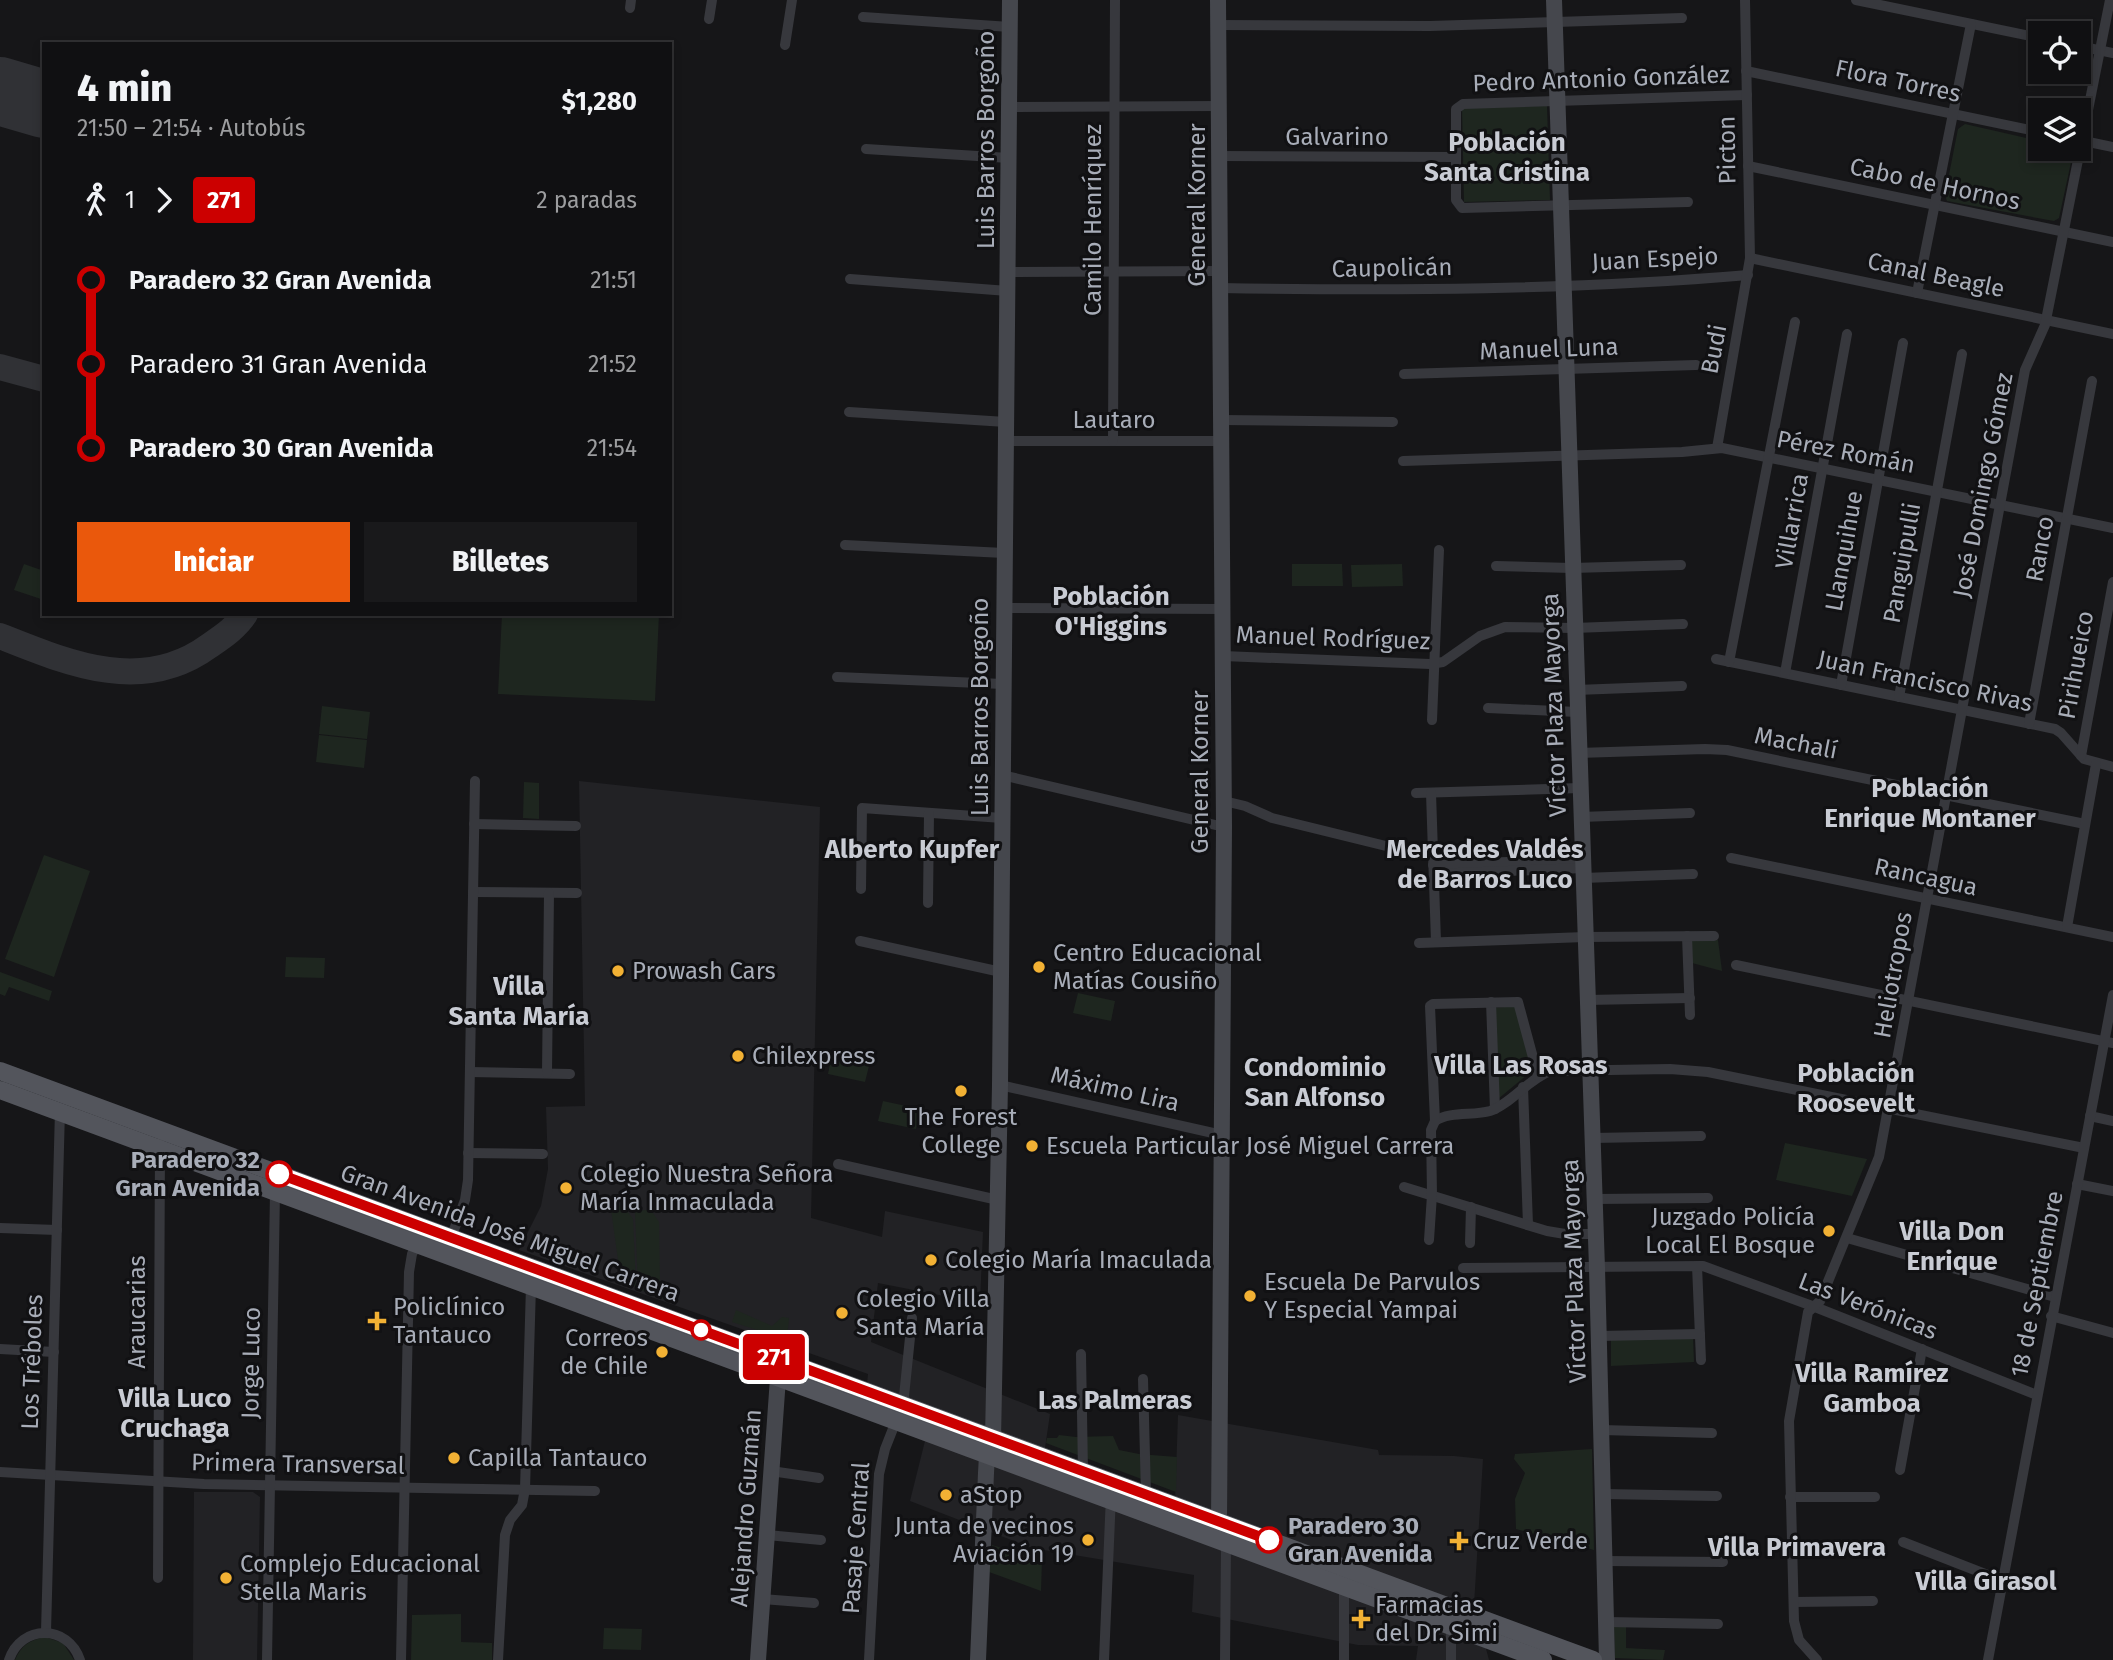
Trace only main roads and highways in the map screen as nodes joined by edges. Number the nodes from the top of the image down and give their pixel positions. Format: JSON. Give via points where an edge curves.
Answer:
{"nodes":[{"id":1,"x":0,"y":1071,"type":"edge"},
{"id":2,"x":0,"y":1090,"type":"edge"},
{"id":3,"x":161,"y":1140,"type":"junction"},
{"id":4,"x":781,"y":1369,"type":"junction"},
{"id":5,"x":990,"y":1447,"type":"junction"},
{"id":6,"x":1112,"y":1492,"type":"junction"},
{"id":7,"x":1468,"y":1614,"type":"junction"},
{"id":8,"x":1451,"y":1626,"type":"junction"},
{"id":9,"x":1543,"y":1660,"type":"edge"},
{"id":10,"x":1593,"y":1660,"type":"edge"}],
"edges":[{"from":1,"to":3,"type":"main road","name":"Gran Avenida José Miguel Carrera","via":[[61,1093]]},
{"from":2,"to":3,"type":"main road","name":"Gran Avenida José Miguel Carrera"},
{"from":3,"to":4,"type":"main road","name":"Gran Avenida José Miguel Carrera","via":[[451,1238]]},
{"from":3,"to":4,"type":"main road","name":"Gran Avenida José Miguel Carrera","via":[[275,1192],[531,1286]]},
{"from":4,"to":5,"type":"main road","name":"Gran Avenida José Miguel Carrera"},
{"from":5,"to":6,"type":"main road","name":"Gran Avenida José Miguel Carrera"},
{"from":5,"to":6,"type":"main road","name":"Gran Avenida José Miguel Carrera","via":[[1083,1472]]},
{"from":6,"to":7,"type":"main road","name":"Gran Avenida José Miguel Carrera","via":[[1146,1495]]},
{"from":6,"to":8,"type":"main road","name":"Gran Avenida José Miguel Carrera","via":[[1227,1543]]},
{"from":7,"to":8,"type":"main road"},
{"from":7,"to":10,"type":"main road","name":"Gran Avenida José Miguel Carrera"},
{"from":8,"to":9,"type":"main road","name":"Gran Avenida José Miguel Carrera"}]}
